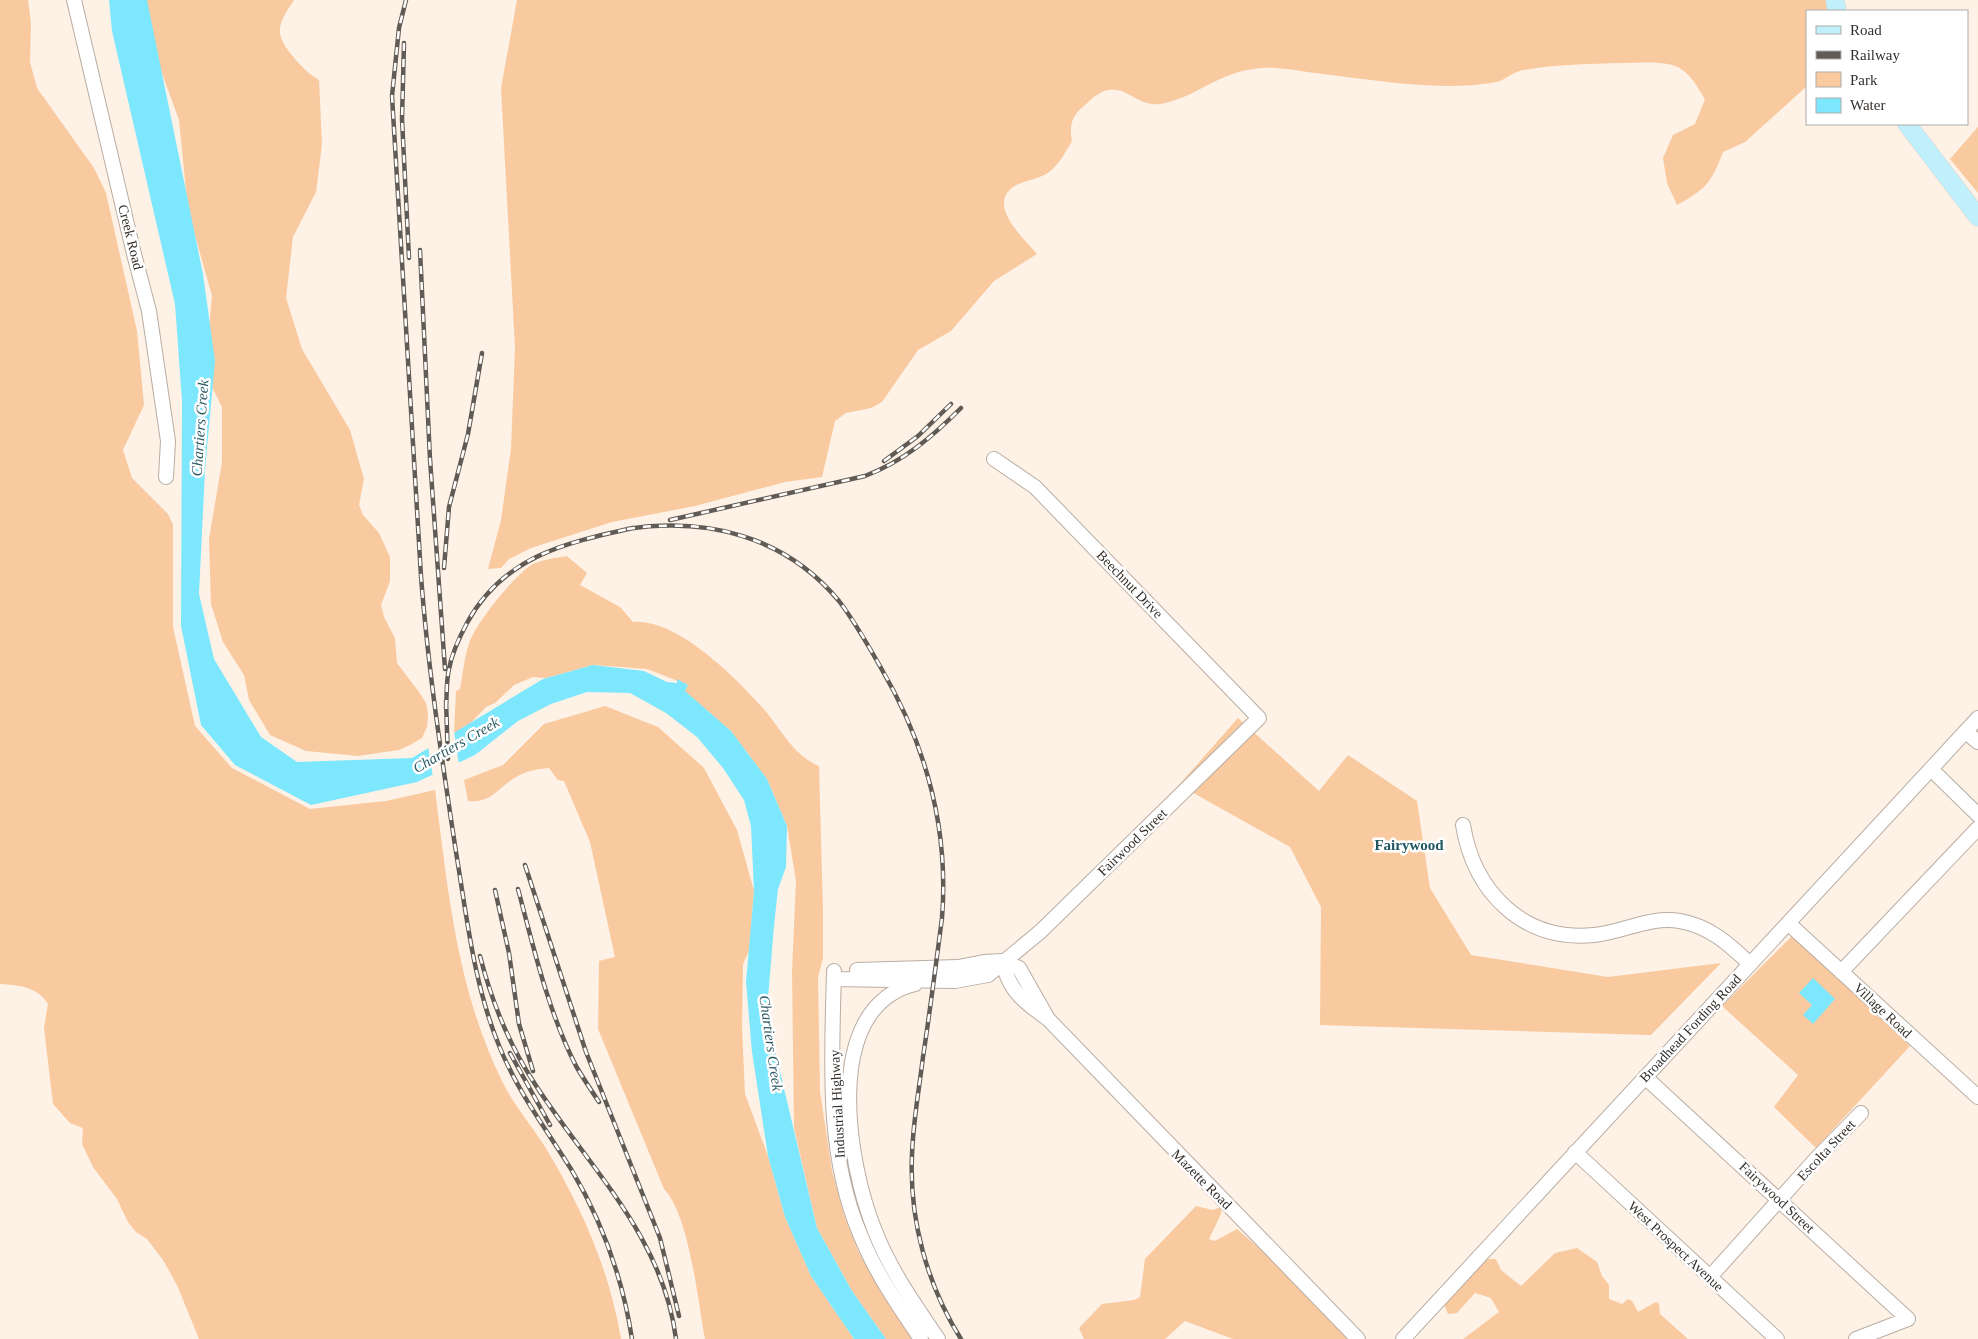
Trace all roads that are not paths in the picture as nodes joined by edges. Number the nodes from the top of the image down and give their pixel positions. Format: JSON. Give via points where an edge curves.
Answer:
{"nodes":[{"id":1,"x":74,"y":0,"type":"edge"},
{"id":2,"x":1908,"y":125,"type":"edge"},
{"id":3,"x":1978,"y":216,"type":"edge"},
{"id":4,"x":994,"y":459,"type":"dead end"},
{"id":5,"x":166,"y":477,"type":"dead end"},
{"id":6,"x":1259,"y":718,"type":"joint"},
{"id":7,"x":1978,"y":718,"type":"edge"},
{"id":8,"x":1966,"y":732,"type":"junction"},
{"id":9,"x":1978,"y":742,"type":"edge"},
{"id":10,"x":1931,"y":769,"type":"junction"},
{"id":11,"x":1978,"y":815,"type":"edge"},
{"id":12,"x":1463,"y":825,"type":"dead end"},
{"id":13,"x":1978,"y":828,"type":"edge"},
{"id":14,"x":1788,"y":923,"type":"junction"},
{"id":15,"x":1002,"y":961,"type":"junction"},
{"id":16,"x":1750,"y":964,"type":"junction"},
{"id":17,"x":1841,"y":972,"type":"junction"},
{"id":18,"x":834,"y":975,"type":"junction"},
{"id":19,"x":928,"y":981,"type":"junction"},
{"id":20,"x":1644,"y":1077,"type":"junction"},
{"id":21,"x":1978,"y":1097,"type":"edge"},
{"id":22,"x":1861,"y":1113,"type":"dead end"},
{"id":23,"x":1575,"y":1152,"type":"junction"},
{"id":24,"x":1781,"y":1200,"type":"junction"},
{"id":25,"x":1710,"y":1277,"type":"junction"},
{"id":26,"x":921,"y":1339,"type":"edge"},
{"id":27,"x":938,"y":1339,"type":"edge"},
{"id":28,"x":1358,"y":1339,"type":"edge"},
{"id":29,"x":1403,"y":1339,"type":"edge"},
{"id":30,"x":1777,"y":1339,"type":"edge"},
{"id":31,"x":1856,"y":1339,"type":"edge"}],
"edges":[{"from":1,"to":5,"type":"street","name":"Creek Road","via":[[149,311],[168,441]]},
{"from":2,"to":3,"type":"main road"},
{"from":4,"to":6,"type":"street","name":"Beechnut Drive","via":[[1035,488]]},
{"from":6,"to":15,"type":"street","name":"Fairwood Street","via":[[1041,931]]},
{"from":7,"to":8,"type":"street","name":"Broadhead Fording Road"},
{"from":8,"to":9,"type":"street"},
{"from":8,"to":10,"type":"street","name":"Broadhead Fording Road"},
{"from":10,"to":11,"type":"street"},
{"from":10,"to":14,"type":"street","name":"Broadhead Fording Road"},
{"from":12,"to":16,"type":"street","via":[[1471,858],[1484,884],[1502,905],[1524,921],[1547,930],[1583,936],[1606,934],[1647,921],[1680,921],[1699,926],[1723,939]]},
{"from":13,"to":17,"type":"street"},
{"from":14,"to":16,"type":"street","name":"Broadhead Fording Road"},
{"from":14,"to":17,"type":"street","name":"Village Road"},
{"from":15,"to":18,"type":"street"},
{"from":15,"to":19,"type":"street","name":"Fairwood Street","via":[[988,975],[955,981]]},
{"from":15,"to":28,"type":"street","name":"Mazette Road","via":[[1019,968],[1048,1019]]},
{"from":16,"to":20,"type":"street","name":"Broadhead Fording Road"},
{"from":17,"to":21,"type":"street","name":"Village Road"},
{"from":18,"to":19,"type":"street","name":"Fairwood Street"},
{"from":18,"to":26,"type":"street","name":"Industrial Highway","via":[[834,1113],[844,1185],[853,1218],[869,1254]]},
{"from":19,"to":27,"type":"street","name":"Industrial Highway","via":[[894,991],[871,1011],[858,1040],[850,1085],[853,1150],[869,1215],[893,1269]]},
{"from":20,"to":23,"type":"street","name":"Broadhead Fording Road"},
{"from":20,"to":24,"type":"street","name":"Fairywood Street"},
{"from":22,"to":24,"type":"street","name":"Escolta Street"},
{"from":23,"to":25,"type":"street","name":"West Prospect Avenue"},
{"from":23,"to":29,"type":"street","name":"Broadhead Fording Road"},
{"from":24,"to":25,"type":"street","name":"Escolta Street"},
{"from":24,"to":31,"type":"street","name":"Fairywood Street","via":[[1908,1319]]},
{"from":25,"to":30,"type":"street","name":"West Prospect Avenue"}]}
